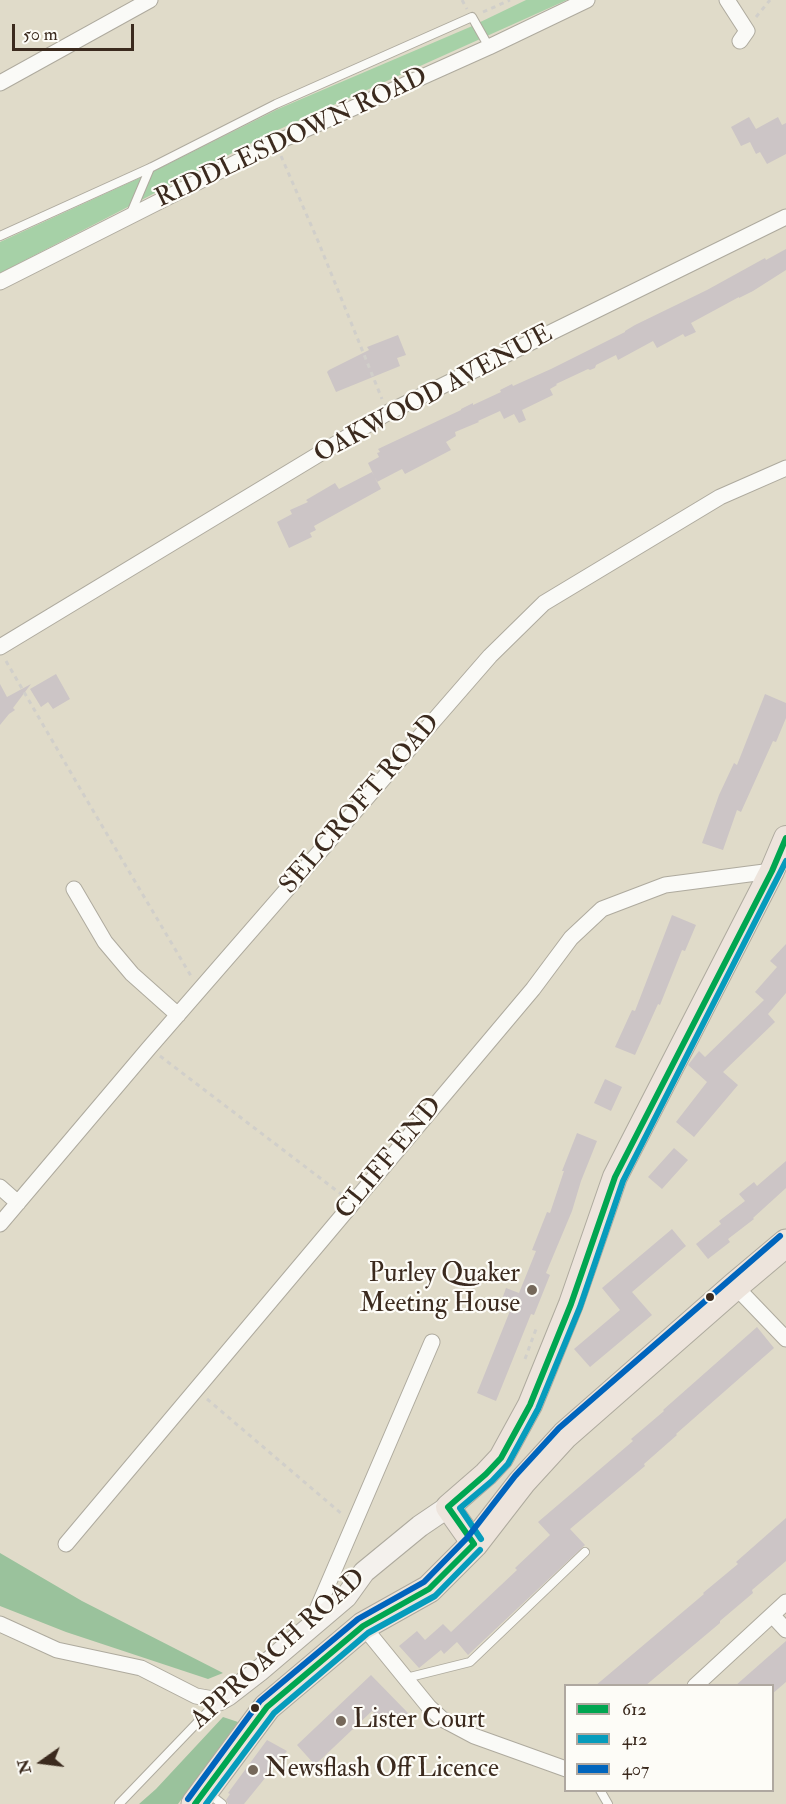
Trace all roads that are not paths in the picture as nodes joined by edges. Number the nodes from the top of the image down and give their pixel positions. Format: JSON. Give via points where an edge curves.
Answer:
{"nodes":[{"id":1,"x":150,"y":0,"type":"edge"},
{"id":2,"x":587,"y":0,"type":"edge"},
{"id":3,"x":727,"y":0,"type":"edge"},
{"id":4,"x":747,"y":30,"type":"road end"},
{"id":5,"x":489,"y":47,"type":"junction"},
{"id":6,"x":0,"y":82,"type":"edge"},
{"id":7,"x":150,"y":168,"type":"junction"},
{"id":8,"x":129,"y":216,"type":"junction"},
{"id":9,"x":786,"y":217,"type":"edge"},
{"id":10,"x":0,"y":236,"type":"edge"},
{"id":11,"x":0,"y":282,"type":"edge"},
{"id":12,"x":786,"y":468,"type":"edge"},
{"id":13,"x":3,"y":653,"type":"edge"},
{"id":14,"x":786,"y":838,"type":"edge"},
{"id":15,"x":772,"y":871,"type":"junction"},
{"id":16,"x":74,"y":889,"type":"dead end"},
{"id":17,"x":178,"y":1015,"type":"junction"},
{"id":18,"x":0,"y":1187,"type":"edge"},
{"id":19,"x":18,"y":1203,"type":"junction"},
{"id":20,"x":0,"y":1224,"type":"edge"},
{"id":21,"x":786,"y":1243,"type":"edge"},
{"id":22,"x":735,"y":1286,"type":"junction"},
{"id":23,"x":786,"y":1339,"type":"edge"},
{"id":24,"x":432,"y":1342,"type":"dead end"},
{"id":25,"x":448,"y":1507,"type":"junction"},
{"id":26,"x":66,"y":1544,"type":"dead end"},
{"id":27,"x":474,"y":1544,"type":"junction"},
{"id":28,"x":585,"y":1552,"type":"dead end"},
{"id":29,"x":786,"y":1602,"type":"edge"},
{"id":30,"x":772,"y":1615,"type":"junction"},
{"id":31,"x":0,"y":1624,"type":"edge"},
{"id":32,"x":363,"y":1626,"type":"junction"},
{"id":33,"x":308,"y":1629,"type":"junction"},
{"id":34,"x":786,"y":1630,"type":"edge"},
{"id":35,"x":406,"y":1678,"type":"junction"},
{"id":36,"x":697,"y":1684,"type":"edge"},
{"id":37,"x":219,"y":1700,"type":"junction"},
{"id":38,"x":564,"y":1768,"type":"edge"},
{"id":39,"x":207,"y":1799,"type":"edge"},
{"id":40,"x":119,"y":1804,"type":"edge"}],
"edges":[{"from":1,"to":6,"type":"street"},
{"from":2,"to":5,"type":"street","name":"RIDDLESDOWN ROAD"},
{"from":3,"to":4,"type":"street"},
{"from":5,"to":7,"type":"lane","via":[[472,17],[276,104]]},
{"from":5,"to":8,"type":"street","name":"RIDDLESDOWN ROAD","via":[[275,143]]},
{"from":7,"to":8,"type":"lane"},
{"from":7,"to":10,"type":"lane"},
{"from":8,"to":11,"type":"street","name":"RIDDLESDOWN ROAD"},
{"from":9,"to":13,"type":"street","name":"OAKWOOD AVENUE","via":[[387,413]]},
{"from":12,"to":17,"type":"street","name":"SELCROFT ROAD","via":[[720,497],[544,603],[490,656]]},
{"from":14,"to":15,"type":"main road"},
{"from":15,"to":25,"type":"main road","via":[[615,1177],[571,1304],[530,1405],[501,1458]]},
{"from":15,"to":26,"type":"street","name":"CLIFF END","via":[[666,885],[602,909],[572,938],[534,989]]},
{"from":16,"to":17,"type":"street","via":[[105,942],[132,975]]},
{"from":17,"to":19,"type":"street","name":"SELCROFT ROAD"},
{"from":18,"to":19,"type":"street"},
{"from":19,"to":20,"type":"street","name":"SELCROFT ROAD"},
{"from":21,"to":22,"type":"highway"},
{"from":22,"to":23,"type":"street"},
{"from":22,"to":27,"type":"highway","via":[[565,1435]]},
{"from":24,"to":33,"type":"street"},
{"from":25,"to":27,"type":"main road"},
{"from":25,"to":33,"type":"street","name":"APPROACH ROAD","via":[[364,1572],[346,1597]]},
{"from":27,"to":32,"type":"highway","via":[[429,1589]]},
{"from":28,"to":35,"type":"lane","via":[[470,1662]]},
{"from":29,"to":30,"type":"street"},
{"from":30,"to":34,"type":"street"},
{"from":30,"to":36,"type":"street"},
{"from":31,"to":37,"type":"street","via":[[57,1650],[141,1668],[196,1696]]},
{"from":32,"to":35,"type":"street"},
{"from":32,"to":39,"type":"highway","via":[[267,1707]]},
{"from":33,"to":37,"type":"street","name":"APPROACH ROAD"},
{"from":35,"to":38,"type":"street","via":[[429,1707],[454,1726]]},
{"from":37,"to":40,"type":"lane","name":"APPROACH ROAD"}]}
